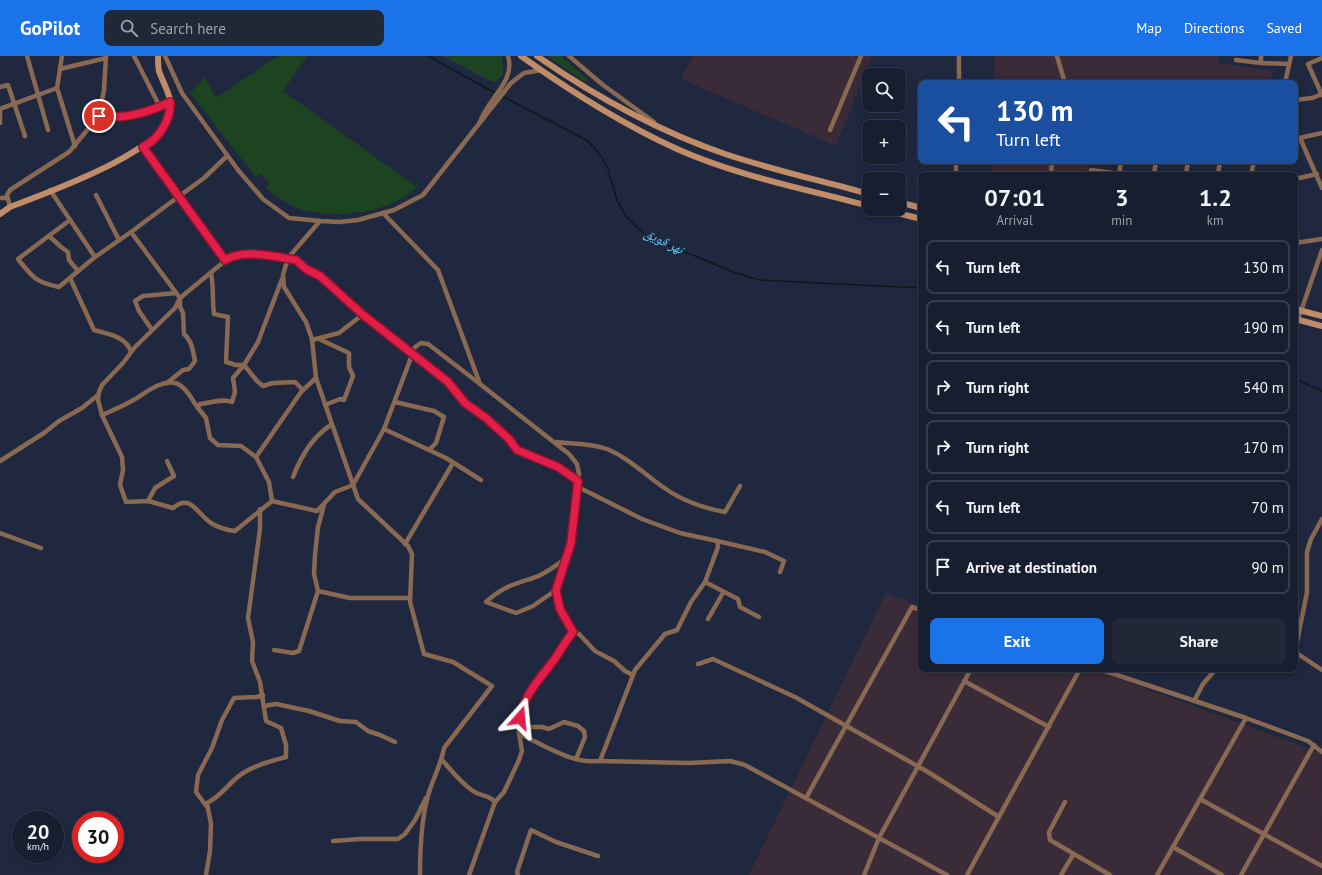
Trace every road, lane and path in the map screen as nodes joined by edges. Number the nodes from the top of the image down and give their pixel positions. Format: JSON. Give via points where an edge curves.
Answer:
{"nodes":[{"id":1,"x":27,"y":56,"type":"edge"},
{"id":2,"x":62,"y":56,"type":"edge"},
{"id":3,"x":134,"y":56,"type":"edge"},
{"id":4,"x":158,"y":56,"type":"edge"},
{"id":5,"x":165,"y":56,"type":"edge"},
{"id":6,"x":508,"y":56,"type":"edge"},
{"id":7,"x":521,"y":56,"type":"edge"},
{"id":8,"x":537,"y":56,"type":"edge"},
{"id":9,"x":569,"y":56,"type":"edge"},
{"id":10,"x":861,"y":56,"type":"edge"},
{"id":11,"x":959,"y":56,"type":"edge"},
{"id":12,"x":1057,"y":56,"type":"edge"},
{"id":13,"x":1261,"y":56,"type":"edge"},
{"id":14,"x":1291,"y":56,"type":"edge"},
{"id":15,"x":106,"y":57,"type":"edge"},
{"id":16,"x":1322,"y":58,"type":"edge"},
{"id":17,"x":1236,"y":60,"type":"dead end"},
{"id":18,"x":1261,"y":62,"type":"junction"},
{"id":19,"x":1289,"y":64,"type":"junction"},
{"id":20,"x":60,"y":69,"type":"junction"},
{"id":21,"x":541,"y":70,"type":"junction"},
{"id":22,"x":959,"y":80,"type":"edge"},
{"id":23,"x":1064,"y":80,"type":"edge"},
{"id":24,"x":1286,"y":80,"type":"edge"},
{"id":25,"x":0,"y":87,"type":"edge"},
{"id":26,"x":57,"y":88,"type":"junction"},
{"id":27,"x":1322,"y":94,"type":"edge"},
{"id":28,"x":38,"y":96,"type":"junction"},
{"id":29,"x":1298,"y":100,"type":"edge"},
{"id":30,"x":170,"y":102,"type":"junction"},
{"id":31,"x":14,"y":105,"type":"junction"},
{"id":32,"x":160,"y":107,"type":"junction"},
{"id":33,"x":0,"y":108,"type":"edge"},
{"id":34,"x":486,"y":112,"type":"junction"},
{"id":35,"x":99,"y":116,"type":"junction"},
{"id":36,"x":0,"y":123,"type":"edge"},
{"id":37,"x":662,"y":128,"type":"junction"},
{"id":38,"x":48,"y":130,"type":"dead end"},
{"id":39,"x":830,"y":130,"type":"dead end"},
{"id":40,"x":1322,"y":133,"type":"edge"},
{"id":41,"x":25,"y":136,"type":"dead end"},
{"id":42,"x":1298,"y":138,"type":"edge"},
{"id":43,"x":75,"y":146,"type":"junction"},
{"id":44,"x":143,"y":147,"type":"junction"},
{"id":45,"x":227,"y":156,"type":"junction"},
{"id":46,"x":1091,"y":170,"type":"dead end"},
{"id":47,"x":1105,"y":172,"type":"edge"},
{"id":48,"x":1317,"y":174,"type":"junction"},
{"id":49,"x":1298,"y":178,"type":"edge"},
{"id":50,"x":1322,"y":188,"type":"edge"},
{"id":51,"x":50,"y":190,"type":"junction"},
{"id":52,"x":862,"y":192,"type":"edge"},
{"id":53,"x":96,"y":195,"type":"dead end"},
{"id":54,"x":178,"y":197,"type":"junction"},
{"id":55,"x":0,"y":198,"type":"edge"},
{"id":56,"x":8,"y":198,"type":"junction"},
{"id":57,"x":862,"y":204,"type":"edge"},
{"id":58,"x":906,"y":204,"type":"edge"},
{"id":59,"x":10,"y":207,"type":"junction"},
{"id":60,"x":918,"y":207,"type":"edge"},
{"id":61,"x":383,"y":213,"type":"junction"},
{"id":62,"x":0,"y":214,"type":"edge"},
{"id":63,"x":906,"y":215,"type":"edge"},
{"id":64,"x":918,"y":218,"type":"edge"},
{"id":65,"x":70,"y":220,"type":"junction"},
{"id":66,"x":320,"y":221,"type":"junction"},
{"id":67,"x":131,"y":232,"type":"junction"},
{"id":68,"x":49,"y":236,"type":"junction"},
{"id":69,"x":1322,"y":239,"type":"edge"},
{"id":70,"x":119,"y":240,"type":"junction"},
{"id":71,"x":1298,"y":243,"type":"edge"},
{"id":72,"x":1322,"y":250,"type":"edge"},
{"id":73,"x":95,"y":257,"type":"junction"},
{"id":74,"x":288,"y":258,"type":"junction"},
{"id":75,"x":225,"y":260,"type":"junction"},
{"id":76,"x":78,"y":271,"type":"junction"},
{"id":77,"x":211,"y":273,"type":"junction"},
{"id":78,"x":283,"y":275,"type":"junction"},
{"id":79,"x":70,"y":278,"type":"junction"},
{"id":80,"x":176,"y":293,"type":"junction"},
{"id":81,"x":180,"y":298,"type":"junction"},
{"id":82,"x":1298,"y":310,"type":"edge"},
{"id":83,"x":362,"y":314,"type":"junction"},
{"id":84,"x":1322,"y":316,"type":"edge"},
{"id":85,"x":1298,"y":319,"type":"edge"},
{"id":86,"x":1322,"y":326,"type":"edge"},
{"id":87,"x":152,"y":330,"type":"junction"},
{"id":88,"x":319,"y":339,"type":"junction"},
{"id":89,"x":312,"y":340,"type":"junction"},
{"id":90,"x":131,"y":352,"type":"junction"},
{"id":91,"x":412,"y":353,"type":"junction"},
{"id":92,"x":244,"y":365,"type":"junction"},
{"id":93,"x":316,"y":378,"type":"junction"},
{"id":94,"x":167,"y":383,"type":"junction"},
{"id":95,"x":480,"y":384,"type":"junction"},
{"id":96,"x":303,"y":390,"type":"junction"},
{"id":97,"x":99,"y":392,"type":"junction"},
{"id":98,"x":395,"y":402,"type":"junction"},
{"id":99,"x":325,"y":405,"type":"junction"},
{"id":100,"x":198,"y":408,"type":"junction"},
{"id":101,"x":102,"y":415,"type":"junction"},
{"id":102,"x":331,"y":425,"type":"junction"},
{"id":103,"x":384,"y":429,"type":"junction"},
{"id":104,"x":555,"y":442,"type":"junction"},
{"id":105,"x":429,"y":450,"type":"junction"},
{"id":106,"x":256,"y":457,"type":"junction"},
{"id":107,"x":0,"y":461,"type":"edge"},
{"id":108,"x":167,"y":461,"type":"dead end"},
{"id":109,"x":453,"y":463,"type":"junction"},
{"id":110,"x":292,"y":477,"type":"dead end"},
{"id":111,"x":481,"y":480,"type":"dead end"},
{"id":112,"x":578,"y":481,"type":"junction"},
{"id":113,"x":353,"y":485,"type":"junction"},
{"id":114,"x":740,"y":486,"type":"dead end"},
{"id":115,"x":578,"y":487,"type":"junction"},
{"id":116,"x":148,"y":501,"type":"junction"},
{"id":117,"x":272,"y":501,"type":"junction"},
{"id":118,"x":324,"y":505,"type":"junction"},
{"id":119,"x":260,"y":509,"type":"junction"},
{"id":120,"x":1322,"y":519,"type":"edge"},
{"id":121,"x":0,"y":533,"type":"edge"},
{"id":122,"x":716,"y":541,"type":"junction"},
{"id":123,"x":405,"y":544,"type":"junction"},
{"id":124,"x":41,"y":548,"type":"dead end"},
{"id":125,"x":566,"y":559,"type":"junction"},
{"id":126,"x":780,"y":572,"type":"dead end"},
{"id":127,"x":705,"y":582,"type":"junction"},
{"id":128,"x":556,"y":590,"type":"junction"},
{"id":129,"x":318,"y":591,"type":"junction"},
{"id":130,"x":723,"y":593,"type":"junction"},
{"id":131,"x":410,"y":598,"type":"junction"},
{"id":132,"x":918,"y":609,"type":"edge"},
{"id":133,"x":759,"y":617,"type":"dead end"},
{"id":134,"x":708,"y":619,"type":"dead end"},
{"id":135,"x":573,"y":632,"type":"junction"},
{"id":136,"x":1298,"y":637,"type":"edge"},
{"id":137,"x":274,"y":650,"type":"dead end"},
{"id":138,"x":1298,"y":654,"type":"edge"},
{"id":139,"x":698,"y":664,"type":"dead end"},
{"id":140,"x":1322,"y":670,"type":"edge"},
{"id":141,"x":969,"y":672,"type":"edge"},
{"id":142,"x":1078,"y":672,"type":"edge"},
{"id":143,"x":1108,"y":672,"type":"edge"},
{"id":144,"x":1213,"y":672,"type":"edge"},
{"id":145,"x":633,"y":675,"type":"junction"},
{"id":146,"x":964,"y":681,"type":"junction"},
{"id":147,"x":262,"y":695,"type":"junction"},
{"id":148,"x":1194,"y":700,"type":"junction"},
{"id":149,"x":264,"y":706,"type":"junction"},
{"id":150,"x":1246,"y":718,"type":"junction"},
{"id":151,"x":846,"y":726,"type":"junction"},
{"id":152,"x":518,"y":727,"type":"junction"},
{"id":153,"x":1049,"y":727,"type":"junction"},
{"id":154,"x":519,"y":734,"type":"junction"},
{"id":155,"x":395,"y":742,"type":"dead end"},
{"id":156,"x":1314,"y":745,"type":"junction"},
{"id":157,"x":1322,"y":752,"type":"edge"},
{"id":158,"x":576,"y":759,"type":"junction"},
{"id":159,"x":442,"y":760,"type":"junction"},
{"id":160,"x":600,"y":761,"type":"junction"},
{"id":161,"x":918,"y":766,"type":"junction"},
{"id":162,"x":429,"y":793,"type":"junction"},
{"id":163,"x":806,"y":798,"type":"junction"},
{"id":164,"x":1200,"y":799,"type":"junction"},
{"id":165,"x":495,"y":802,"type":"junction"},
{"id":166,"x":1065,"y":802,"type":"dead end"},
{"id":167,"x":207,"y":807,"type":"junction"},
{"id":168,"x":999,"y":817,"type":"junction"},
{"id":169,"x":1264,"y":835,"type":"junction"},
{"id":170,"x":878,"y":838,"type":"junction"},
{"id":171,"x":333,"y":841,"type":"dead end"},
{"id":172,"x":1173,"y":848,"type":"junction"},
{"id":173,"x":1073,"y":855,"type":"junction"},
{"id":174,"x":598,"y":856,"type":"dead end"},
{"id":175,"x":1322,"y":866,"type":"edge"},
{"id":176,"x":206,"y":875,"type":"edge"},
{"id":177,"x":420,"y":875,"type":"edge"},
{"id":178,"x":469,"y":875,"type":"edge"},
{"id":179,"x":518,"y":875,"type":"edge"},
{"id":180,"x":864,"y":875,"type":"edge"},
{"id":181,"x":947,"y":875,"type":"edge"},
{"id":182,"x":967,"y":875,"type":"edge"},
{"id":183,"x":1061,"y":875,"type":"edge"},
{"id":184,"x":1110,"y":875,"type":"edge"},
{"id":185,"x":1157,"y":875,"type":"edge"},
{"id":186,"x":1222,"y":875,"type":"edge"},
{"id":187,"x":1241,"y":875,"type":"edge"}],
"edges":[{"from":1,"to":28,"type":"street"},
{"from":2,"to":20,"type":"street"},
{"from":3,"to":32,"type":"street"},
{"from":4,"to":30,"type":"main road","via":[[159,70]]},
{"from":5,"to":45,"type":"street","via":[[182,93]]},
{"from":6,"to":34,"type":"street","via":[[510,70]]},
{"from":7,"to":21,"type":"main road"},
{"from":8,"to":37,"type":"main road","via":[[579,85]]},
{"from":9,"to":37,"type":"street","via":[[603,85]]},
{"from":10,"to":39,"type":"street"},
{"from":11,"to":22,"type":"street"},
{"from":12,"to":23,"type":"street"},
{"from":13,"to":18,"type":"street"},
{"from":14,"to":19,"type":"street"},
{"from":15,"to":20,"type":"street"},
{"from":15,"to":35,"type":"street"},
{"from":16,"to":27,"type":"street","via":[[1308,64]]},
{"from":17,"to":18,"type":"street"},
{"from":18,"to":19,"type":"street"},
{"from":19,"to":24,"type":"street"},
{"from":20,"to":26,"type":"street"},
{"from":21,"to":34,"type":"street","via":[[524,73],[511,83]]},
{"from":21,"to":57,"type":"main road","via":[[594,105],[678,150],[767,179]]},
{"from":25,"to":31,"type":"street","via":[[8,85]]},
{"from":26,"to":28,"type":"street"},
{"from":26,"to":43,"type":"street"},
{"from":27,"to":29,"type":"street"},
{"from":28,"to":31,"type":"street"},
{"from":28,"to":38,"type":"street"},
{"from":30,"to":32,"type":"street"},
{"from":30,"to":44,"type":"main road","via":[[171,112],[164,128]]},
{"from":31,"to":33,"type":"street"},
{"from":31,"to":41,"type":"street"},
{"from":32,"to":35,"type":"street","via":[[131,117]]},
{"from":33,"to":36,"type":"street"},
{"from":34,"to":61,"type":"street","via":[[423,195]]},
{"from":35,"to":43,"type":"street"},
{"from":37,"to":52,"type":"main road","via":[[728,155]]},
{"from":40,"to":42,"type":"street"},
{"from":42,"to":48,"type":"street"},
{"from":43,"to":56,"type":"street","via":[[10,190]]},
{"from":44,"to":51,"type":"main road","via":[[97,171]]},
{"from":44,"to":54,"type":"street"},
{"from":45,"to":54,"type":"street"},
{"from":45,"to":66,"type":"street","via":[[263,199],[289,218]]},
{"from":46,"to":47,"type":"street"},
{"from":48,"to":49,"type":"street"},
{"from":48,"to":50,"type":"street"},
{"from":51,"to":59,"type":"main road"},
{"from":51,"to":65,"type":"street"},
{"from":53,"to":70,"type":"street"},
{"from":54,"to":67,"type":"street"},
{"from":54,"to":75,"type":"street"},
{"from":55,"to":56,"type":"street"},
{"from":56,"to":59,"type":"street"},
{"from":58,"to":60,"type":"main road"},
{"from":59,"to":62,"type":"main road"},
{"from":61,"to":66,"type":"street","via":[[358,220]]},
{"from":61,"to":95,"type":"street","via":[[438,270]]},
{"from":63,"to":64,"type":"main road"},
{"from":65,"to":68,"type":"street"},
{"from":65,"to":73,"type":"street"},
{"from":66,"to":74,"type":"street"},
{"from":67,"to":70,"type":"street"},
{"from":67,"to":80,"type":"street"},
{"from":68,"to":76,"type":"street","via":[[68,252],[69,260]]},
{"from":68,"to":79,"type":"street","via":[[18,259],[30,275],[42,284],[59,287]]},
{"from":69,"to":71,"type":"street"},
{"from":70,"to":73,"type":"street"},
{"from":72,"to":82,"type":"street"},
{"from":73,"to":76,"type":"street"},
{"from":74,"to":75,"type":"street","via":[[242,254],[232,255]]},
{"from":74,"to":78,"type":"street"},
{"from":74,"to":83,"type":"street","via":[[296,260],[320,276]]},
{"from":75,"to":77,"type":"street"},
{"from":76,"to":79,"type":"street"},
{"from":77,"to":81,"type":"street"},
{"from":77,"to":92,"type":"street","via":[[214,286],[211,304],[214,314],[228,317],[224,357],[226,362]]},
{"from":78,"to":89,"type":"street","via":[[284,287],[306,322]]},
{"from":78,"to":92,"type":"street","via":[[258,342]]},
{"from":79,"to":90,"type":"street","via":[[94,330],[119,337],[129,346]]},
{"from":80,"to":81,"type":"street"},
{"from":80,"to":87,"type":"street","via":[[143,296],[135,301]]},
{"from":81,"to":87,"type":"street","via":[[175,308]]},
{"from":81,"to":94,"type":"street","via":[[184,334],[190,339],[194,361],[189,369],[183,370]]},
{"from":82,"to":84,"type":"main road"},
{"from":83,"to":88,"type":"street","via":[[340,333]]},
{"from":83,"to":91,"type":"street"},
{"from":85,"to":86,"type":"main road"},
{"from":87,"to":90,"type":"street"},
{"from":88,"to":89,"type":"street"},
{"from":88,"to":99,"type":"street","via":[[349,353],[349,367],[353,376],[344,400]]},
{"from":89,"to":93,"type":"street"},
{"from":90,"to":97,"type":"street","via":[[102,385]]},
{"from":91,"to":95,"type":"street","via":[[421,343],[428,344]]},
{"from":91,"to":98,"type":"street"},
{"from":91,"to":112,"type":"street","via":[[448,382],[465,403],[486,418],[517,450],[558,467]]},
{"from":92,"to":96,"type":"street","via":[[263,386],[295,382]]},
{"from":92,"to":100,"type":"street","via":[[232,378],[235,392],[232,402],[217,401],[200,404]]},
{"from":93,"to":96,"type":"street"},
{"from":93,"to":99,"type":"street"},
{"from":94,"to":100,"type":"street","via":[[176,383],[184,388]]},
{"from":94,"to":101,"type":"street","via":[[152,388],[129,403]]},
{"from":95,"to":104,"type":"street"},
{"from":96,"to":106,"type":"street"},
{"from":97,"to":101,"type":"street","via":[[98,400]]},
{"from":97,"to":107,"type":"street","via":[[94,400]]},
{"from":98,"to":103,"type":"street"},
{"from":98,"to":105,"type":"street","via":[[434,411],[444,417],[436,443]]},
{"from":99,"to":102,"type":"street"},
{"from":100,"to":106,"type":"street","via":[[206,418],[210,438],[218,445],[241,446]]},
{"from":101,"to":116,"type":"street","via":[[121,450],[123,470],[120,485],[126,502]]},
{"from":102,"to":110,"type":"street","via":[[318,433],[305,451]]},
{"from":102,"to":113,"type":"street"},
{"from":103,"to":105,"type":"street"},
{"from":103,"to":113,"type":"street"},
{"from":104,"to":112,"type":"street","via":[[577,464]]},
{"from":104,"to":114,"type":"street","via":[[606,449],[636,465],[663,488],[685,501],[713,510],[725,512]]},
{"from":105,"to":109,"type":"street"},
{"from":106,"to":117,"type":"street","via":[[269,482]]},
{"from":108,"to":116,"type":"street","via":[[174,476],[155,488]]},
{"from":109,"to":111,"type":"street"},
{"from":109,"to":123,"type":"street"},
{"from":112,"to":115,"type":"street"},
{"from":113,"to":118,"type":"street","via":[[335,492]]},
{"from":113,"to":123,"type":"street","via":[[358,498]]},
{"from":115,"to":122,"type":"street","via":[[642,519],[680,533]]},
{"from":115,"to":125,"type":"street","via":[[571,543]]},
{"from":116,"to":119,"type":"street","via":[[173,508],[179,503],[190,504],[210,523],[235,531]]},
{"from":117,"to":118,"type":"street","via":[[317,511]]},
{"from":117,"to":119,"type":"street"},
{"from":118,"to":129,"type":"street","via":[[318,527],[315,555],[314,574]]},
{"from":119,"to":147,"type":"street","via":[[260,529],[248,618],[253,642],[252,661]]},
{"from":120,"to":136,"type":"street","via":[[1307,552],[1307,592]]},
{"from":121,"to":124,"type":"street"},
{"from":122,"to":126,"type":"street","via":[[765,552],[784,561]]},
{"from":122,"to":127,"type":"street","via":[[718,547]]},
{"from":123,"to":131,"type":"street","via":[[412,554]]},
{"from":125,"to":128,"type":"street"},
{"from":125,"to":128,"type":"street","via":[[534,578],[517,582],[486,602],[516,613],[533,606]]},
{"from":127,"to":130,"type":"street"},
{"from":127,"to":145,"type":"street","via":[[691,602],[677,630],[665,634]]},
{"from":128,"to":135,"type":"street","via":[[560,609]]},
{"from":129,"to":131,"type":"street","via":[[350,598]]},
{"from":129,"to":137,"type":"street","via":[[299,651],[293,653]]},
{"from":130,"to":133,"type":"street","via":[[738,599],[740,606]]},
{"from":130,"to":134,"type":"street"},
{"from":131,"to":159,"type":"street","via":[[424,654],[453,662],[492,686],[444,748]]},
{"from":132,"to":151,"type":"street","via":[[912,607]]},
{"from":135,"to":145,"type":"street","via":[[579,634],[595,651]]},
{"from":135,"to":152,"type":"street","via":[[532,687]]},
{"from":138,"to":140,"type":"street"},
{"from":139,"to":151,"type":"street","via":[[713,659],[795,697]]},
{"from":141,"to":146,"type":"street"},
{"from":142,"to":153,"type":"street"},
{"from":143,"to":148,"type":"street"},
{"from":144,"to":148,"type":"street"},
{"from":145,"to":160,"type":"street"},
{"from":146,"to":153,"type":"street"},
{"from":146,"to":161,"type":"street"},
{"from":147,"to":149,"type":"street"},
{"from":147,"to":167,"type":"street","via":[[234,698],[222,720],[212,748],[198,775],[196,792]]},
{"from":148,"to":150,"type":"street"},
{"from":149,"to":155,"type":"street","via":[[276,704],[340,721],[356,722],[368,731]]},
{"from":149,"to":167,"type":"street","via":[[266,721],[281,728],[286,745],[286,757],[262,763],[241,774],[219,797],[207,803]]},
{"from":150,"to":156,"type":"street"},
{"from":150,"to":164,"type":"street"},
{"from":151,"to":161,"type":"street"},
{"from":151,"to":163,"type":"street"},
{"from":152,"to":154,"type":"street"},
{"from":152,"to":158,"type":"street","via":[[549,729],[564,722],[578,726],[584,731],[585,737]]},
{"from":153,"to":168,"type":"street"},
{"from":154,"to":158,"type":"street"},
{"from":154,"to":165,"type":"street","via":[[522,751],[519,760],[504,792]]},
{"from":156,"to":157,"type":"street"},
{"from":156,"to":169,"type":"street"},
{"from":158,"to":160,"type":"street"},
{"from":159,"to":162,"type":"street"},
{"from":159,"to":165,"type":"street","via":[[463,784],[475,793],[490,796]]},
{"from":160,"to":163,"type":"street","via":[[730,761],[745,765]]},
{"from":161,"to":168,"type":"street"},
{"from":161,"to":170,"type":"street"},
{"from":162,"to":171,"type":"street","via":[[415,820],[398,839]]},
{"from":162,"to":177,"type":"street","via":[[420,849]]},
{"from":163,"to":170,"type":"street"},
{"from":164,"to":169,"type":"street"},
{"from":164,"to":172,"type":"street"},
{"from":165,"to":178,"type":"street"},
{"from":166,"to":173,"type":"street","via":[[1049,836],[1052,842]]},
{"from":167,"to":176,"type":"street","via":[[211,824]]},
{"from":168,"to":182,"type":"street"},
{"from":169,"to":175,"type":"street"},
{"from":169,"to":187,"type":"street"},
{"from":170,"to":180,"type":"street"},
{"from":170,"to":181,"type":"street"},
{"from":172,"to":185,"type":"street"},
{"from":172,"to":186,"type":"street"},
{"from":173,"to":183,"type":"street"},
{"from":173,"to":184,"type":"street"},
{"from":174,"to":179,"type":"street","via":[[556,842],[531,830],[516,872]]}]}
